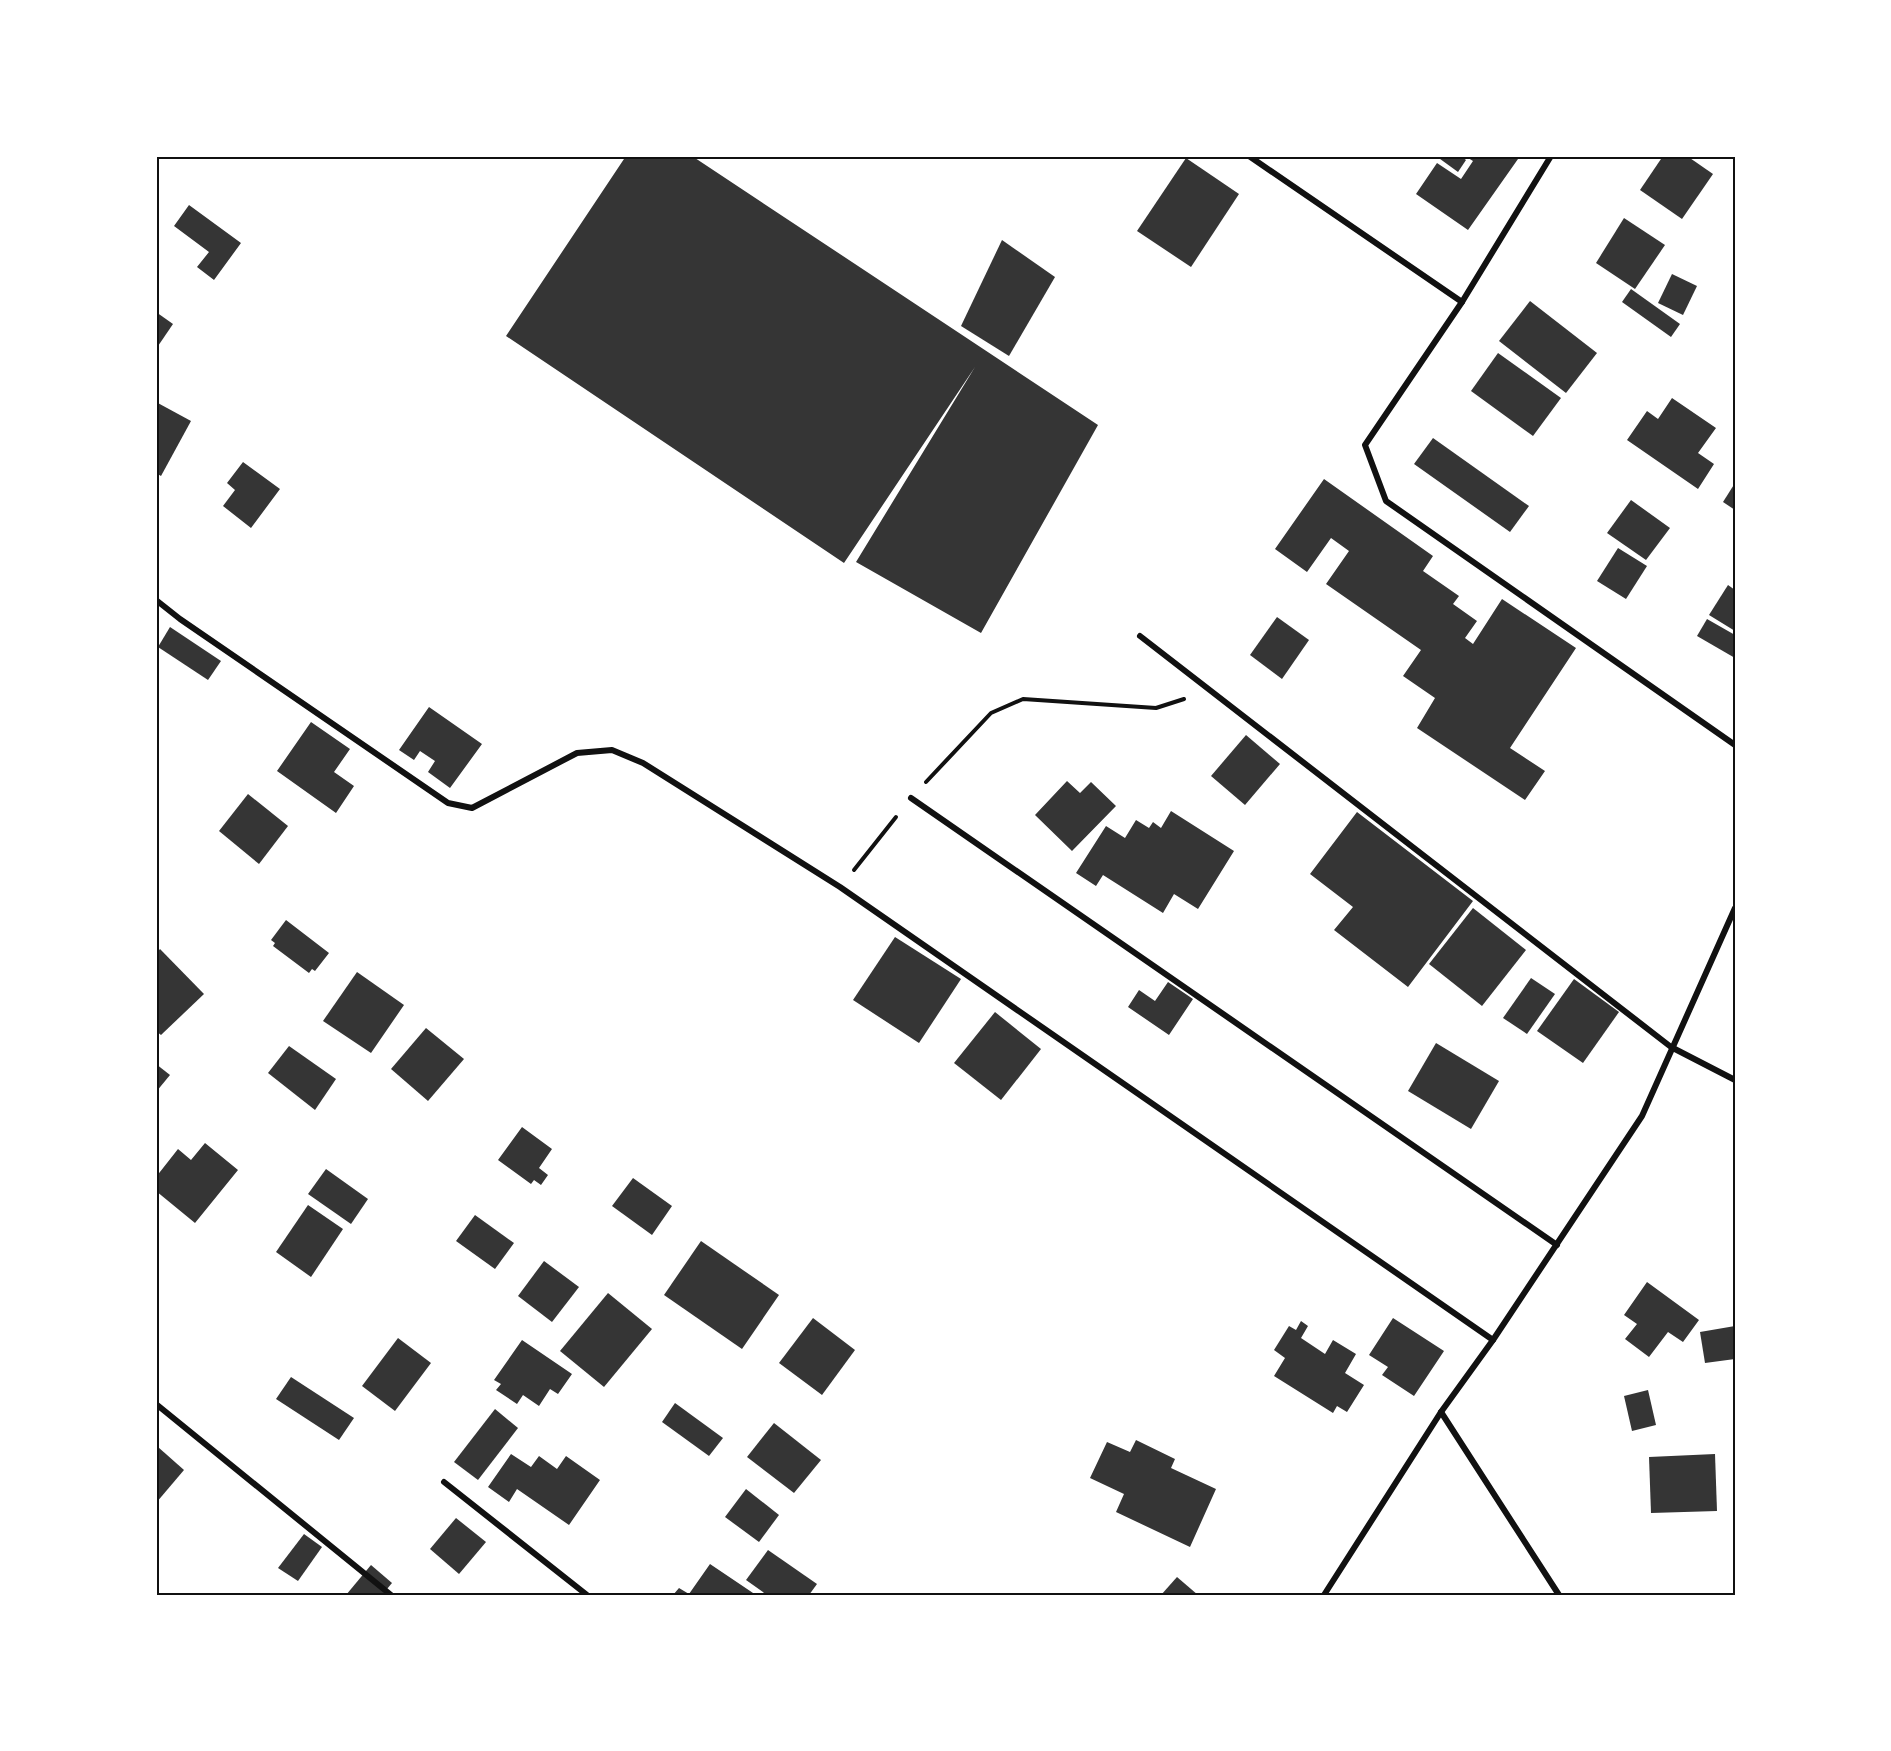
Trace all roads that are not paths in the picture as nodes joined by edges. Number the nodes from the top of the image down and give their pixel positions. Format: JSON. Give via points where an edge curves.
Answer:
{"nodes":[{"id":1,"x":1249,"y":156,"type":"edge"},
{"id":2,"x":1551,"y":156,"type":"edge"},
{"id":3,"x":1462,"y":302,"type":"junction"},
{"id":4,"x":156,"y":600,"type":"edge"},
{"id":5,"x":1140,"y":636,"type":"dead end"},
{"id":6,"x":1735,"y":745,"type":"edge"},
{"id":7,"x":911,"y":798,"type":"road end"},
{"id":8,"x":1735,"y":908,"type":"edge"},
{"id":9,"x":1671,"y":1047,"type":"junction"},
{"id":10,"x":1735,"y":1080,"type":"edge"},
{"id":11,"x":1557,"y":1245,"type":"junction"},
{"id":12,"x":1493,"y":1340,"type":"junction"},
{"id":13,"x":156,"y":1404,"type":"edge"},
{"id":14,"x":1442,"y":1412,"type":"junction"},
{"id":15,"x":444,"y":1482,"type":"dead end"},
{"id":16,"x":392,"y":1595,"type":"edge"},
{"id":17,"x":587,"y":1595,"type":"edge"},
{"id":18,"x":1324,"y":1595,"type":"edge"},
{"id":19,"x":1559,"y":1595,"type":"edge"}],
"edges":[{"from":1,"to":3,"type":"street"},
{"from":2,"to":3,"type":"street"},
{"from":3,"to":6,"type":"street","via":[[1365,445],[1386,501]]},
{"from":4,"to":12,"type":"street","via":[[448,803],[472,808],[577,753],[612,750],[643,763],[840,887]]},
{"from":5,"to":9,"type":"street"},
{"from":7,"to":11,"type":"street"},
{"from":8,"to":9,"type":"street"},
{"from":9,"to":10,"type":"street"},
{"from":9,"to":11,"type":"street","via":[[1642,1116]]},
{"from":11,"to":12,"type":"street"},
{"from":12,"to":14,"type":"street"},
{"from":13,"to":16,"type":"street"},
{"from":14,"to":18,"type":"street"},
{"from":14,"to":19,"type":"street"},
{"from":15,"to":17,"type":"street"}]}
